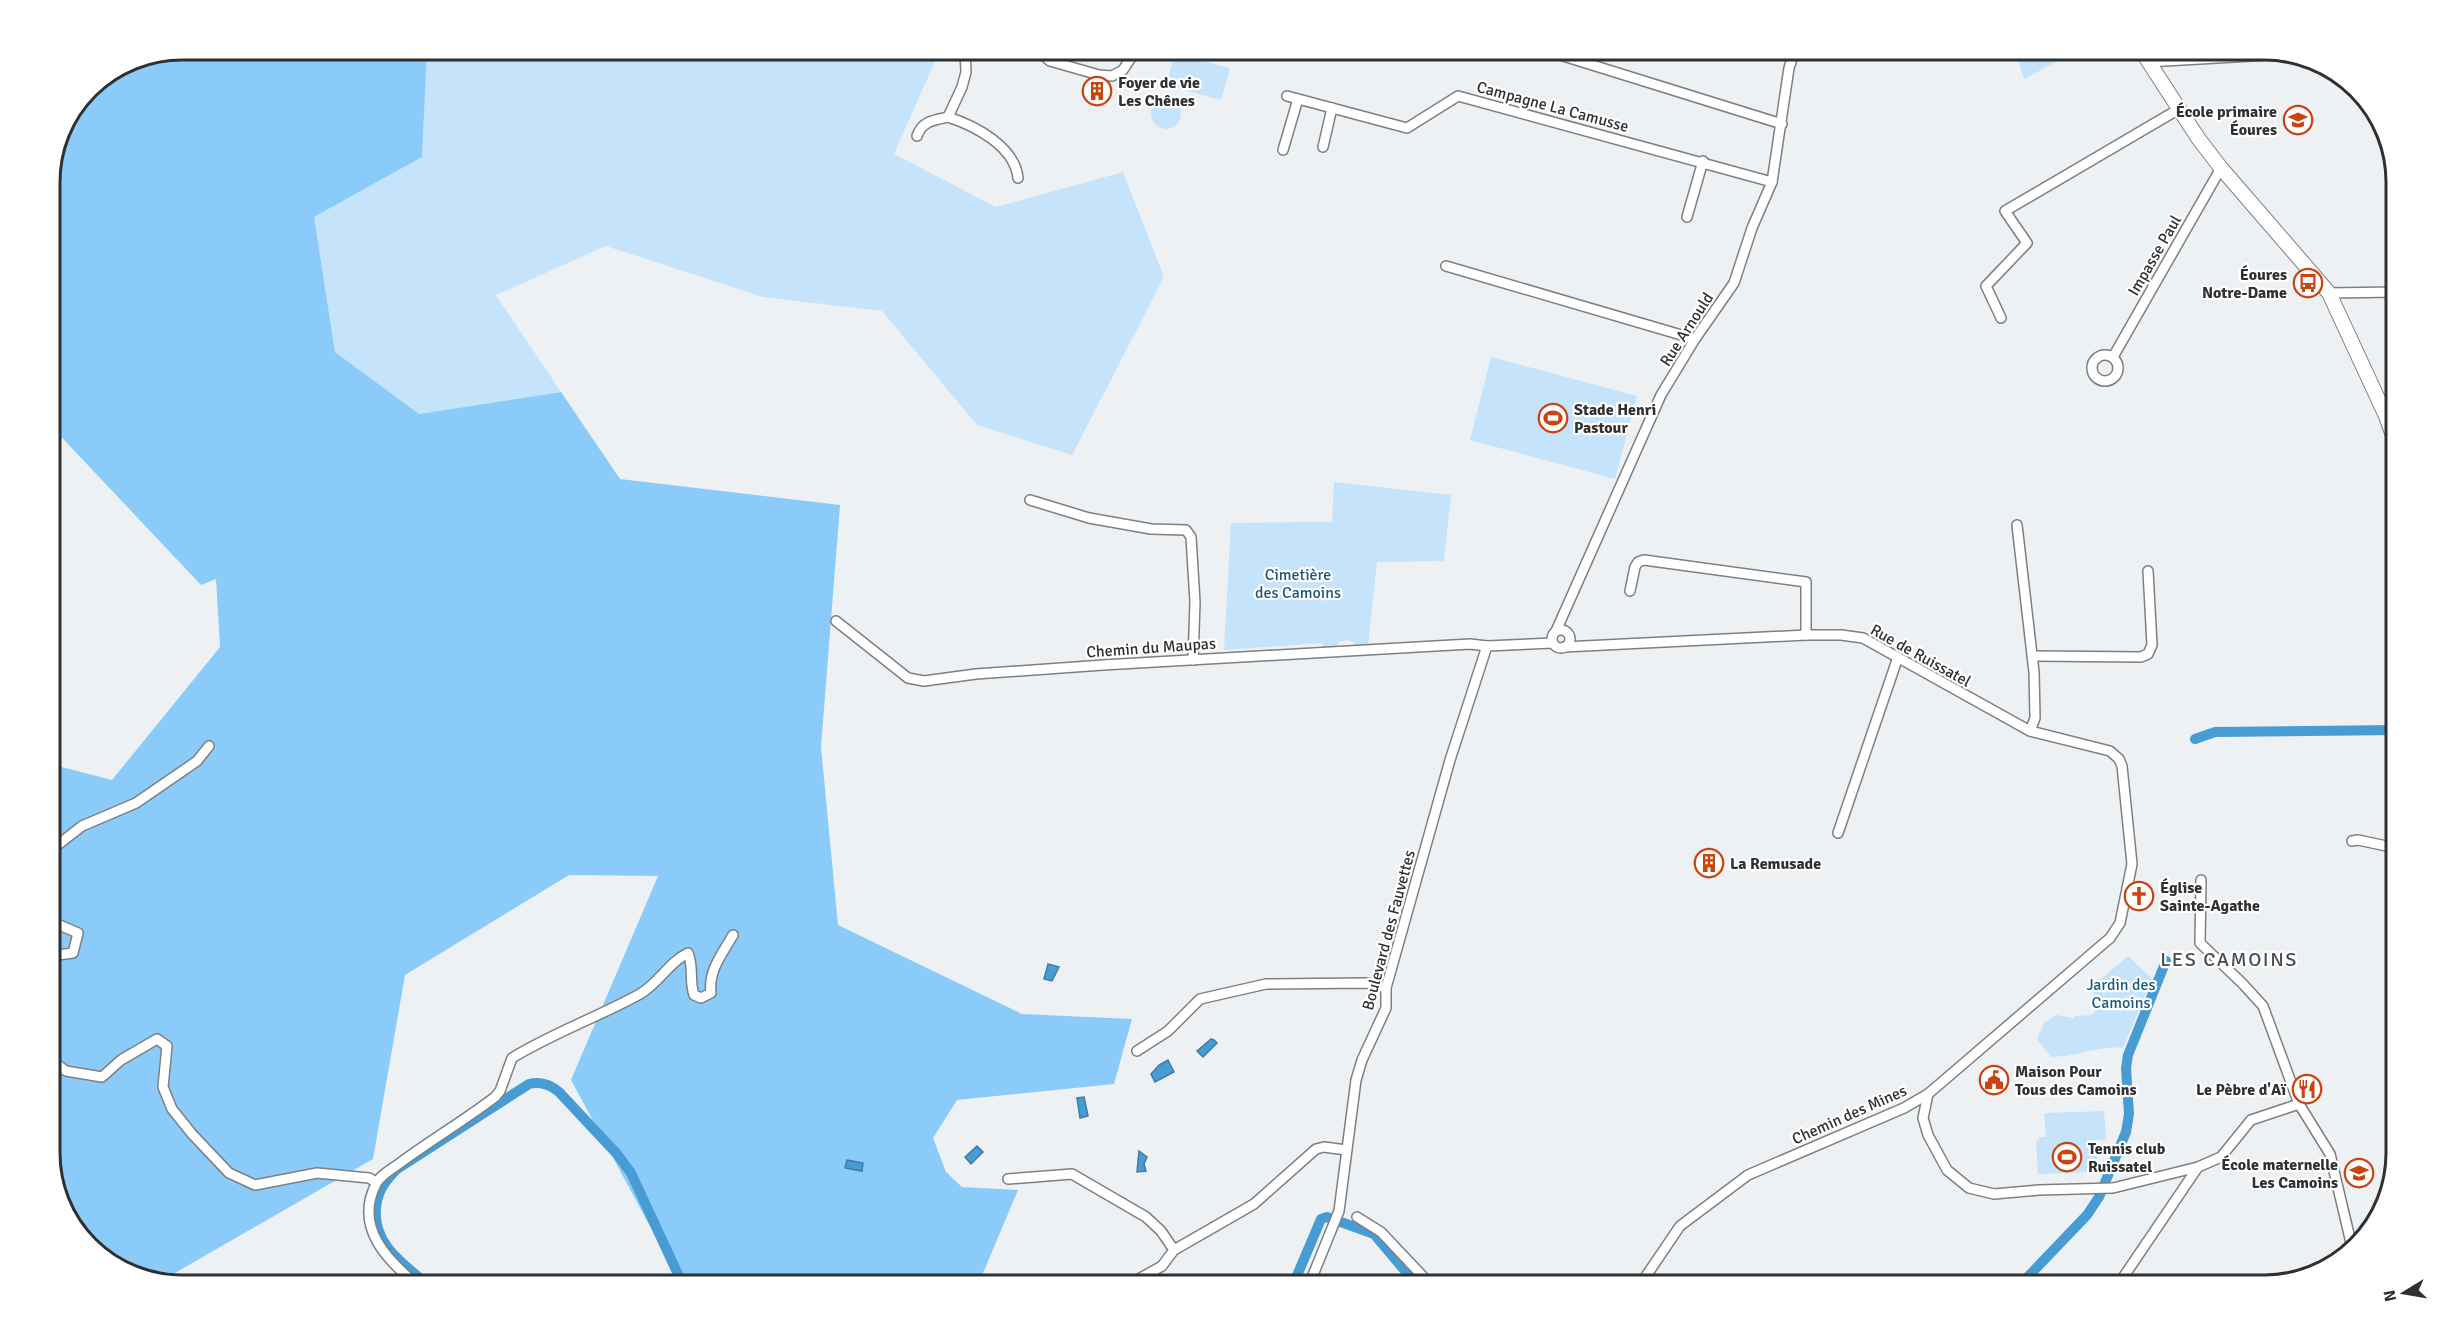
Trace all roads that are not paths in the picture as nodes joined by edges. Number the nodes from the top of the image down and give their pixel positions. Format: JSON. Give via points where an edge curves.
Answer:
{"nodes":[{"id":1,"x":965,"y":60,"type":"edge"},
{"id":2,"x":1049,"y":60,"type":"edge"},
{"id":3,"x":1129,"y":60,"type":"edge"},
{"id":4,"x":1576,"y":60,"type":"edge"},
{"id":5,"x":1792,"y":60,"type":"edge"},
{"id":6,"x":2148,"y":60,"type":"edge"},
{"id":7,"x":1287,"y":96,"type":"dead end"},
{"id":8,"x":1298,"y":99,"type":"junction"},
{"id":9,"x":1332,"y":108,"type":"junction"},
{"id":10,"x":2179,"y":109,"type":"junction"},
{"id":11,"x":948,"y":117,"type":"junction"},
{"id":12,"x":1782,"y":124,"type":"junction"},
{"id":13,"x":917,"y":136,"type":"dead end"},
{"id":14,"x":1323,"y":147,"type":"dead end"},
{"id":15,"x":1282,"y":150,"type":"dead end"},
{"id":16,"x":1703,"y":161,"type":"junction"},
{"id":17,"x":2221,"y":168,"type":"junction"},
{"id":18,"x":1018,"y":178,"type":"dead end"},
{"id":19,"x":1772,"y":182,"type":"junction"},
{"id":20,"x":1687,"y":217,"type":"dead end"},
{"id":21,"x":1446,"y":266,"type":"dead end"},
{"id":22,"x":2386,"y":292,"type":"edge"},
{"id":23,"x":2329,"y":293,"type":"junction"},
{"id":24,"x":2001,"y":318,"type":"dead end"},
{"id":25,"x":1695,"y":339,"type":"junction"},
{"id":26,"x":2113,"y":357,"type":"dead end"},
{"id":27,"x":2386,"y":416,"type":"edge"},
{"id":28,"x":1030,"y":500,"type":"dead end"},
{"id":29,"x":2017,"y":525,"type":"dead end"},
{"id":30,"x":2148,"y":572,"type":"dead end"},
{"id":31,"x":1630,"y":591,"type":"dead end"},
{"id":32,"x":836,"y":621,"type":"dead end"},
{"id":33,"x":1806,"y":635,"type":"junction"},
{"id":34,"x":1564,"y":637,"type":"junction"},
{"id":35,"x":1487,"y":646,"type":"junction"},
{"id":36,"x":2032,"y":656,"type":"junction"},
{"id":37,"x":1898,"y":657,"type":"junction"},
{"id":38,"x":1193,"y":660,"type":"junction"},
{"id":39,"x":2030,"y":731,"type":"junction"},
{"id":40,"x":209,"y":746,"type":"dead end"},
{"id":41,"x":1838,"y":833,"type":"dead end"},
{"id":42,"x":2129,"y":836,"type":"joint"},
{"id":43,"x":2352,"y":841,"type":"dead end"},
{"id":44,"x":60,"y":843,"type":"edge"},
{"id":45,"x":2386,"y":846,"type":"edge"},
{"id":46,"x":2201,"y":880,"type":"dead end"},
{"id":47,"x":60,"y":925,"type":"edge"},
{"id":48,"x":733,"y":935,"type":"dead end"},
{"id":49,"x":60,"y":955,"type":"edge"},
{"id":50,"x":1386,"y":988,"type":"junction"},
{"id":51,"x":1137,"y":1051,"type":"dead end"},
{"id":52,"x":60,"y":1066,"type":"edge"},
{"id":53,"x":1928,"y":1094,"type":"junction"},
{"id":54,"x":2299,"y":1104,"type":"junction"},
{"id":55,"x":1346,"y":1150,"type":"junction"},
{"id":56,"x":2198,"y":1167,"type":"junction"},
{"id":57,"x":1008,"y":1179,"type":"dead end"},
{"id":58,"x":376,"y":1182,"type":"junction"},
{"id":59,"x":1357,"y":1217,"type":"dead end"},
{"id":60,"x":2350,"y":1240,"type":"edge"},
{"id":61,"x":1174,"y":1250,"type":"junction"},
{"id":62,"x":404,"y":1275,"type":"edge"},
{"id":63,"x":1147,"y":1275,"type":"edge"},
{"id":64,"x":1314,"y":1275,"type":"edge"},
{"id":65,"x":1419,"y":1275,"type":"edge"},
{"id":66,"x":1647,"y":1275,"type":"edge"},
{"id":67,"x":2125,"y":1275,"type":"edge"}],
"edges":[{"from":1,"to":11,"type":"street","via":[[962,87]]},
{"from":2,"to":3,"type":"street","via":[[1113,76]]},
{"from":4,"to":12,"type":"street"},
{"from":5,"to":12,"type":"street","name":"Rue Arnould"},
{"from":6,"to":10,"type":"street"},
{"from":7,"to":8,"type":"street","name":"Campagne La Camusse"},
{"from":8,"to":9,"type":"street","name":"Campagne La Camusse"},
{"from":8,"to":15,"type":"street"},
{"from":9,"to":14,"type":"street"},
{"from":9,"to":16,"type":"street","name":"Campagne La Camusse","via":[[1407,128],[1458,96]]},
{"from":10,"to":17,"type":"street"},
{"from":10,"to":24,"type":"street","via":[[2005,210],[2027,243],[1986,286]]},
{"from":11,"to":13,"type":"street","via":[[928,121]]},
{"from":11,"to":18,"type":"street","via":[[985,134],[1006,153]]},
{"from":12,"to":19,"type":"street","name":"Rue Arnould"},
{"from":16,"to":19,"type":"street","name":"Campagne La Camusse"},
{"from":16,"to":20,"type":"street"},
{"from":17,"to":23,"type":"street"},
{"from":17,"to":26,"type":"street","name":"Impasse Paul"},
{"from":19,"to":25,"type":"street","name":"Rue Arnould","via":[[1734,284]]},
{"from":21,"to":25,"type":"street"},
{"from":22,"to":23,"type":"street"},
{"from":23,"to":27,"type":"street"},
{"from":25,"to":34,"type":"street","name":"Rue Arnould","via":[[1661,395],[1565,614]]},
{"from":28,"to":38,"type":"street","via":[[1089,518],[1150,529],[1186,530],[1191,537],[1195,602]]},
{"from":29,"to":36,"type":"street"},
{"from":30,"to":36,"type":"street","via":[[2152,645],[2148,654]]},
{"from":31,"to":33,"type":"street","via":[[1635,567],[1644,560],[1806,582]]},
{"from":32,"to":38,"type":"street","name":"Chemin du Maupas","via":[[908,678],[924,681]]},
{"from":33,"to":34,"type":"street","name":"Rue de Ruissatel","via":[[1581,645]]},
{"from":33,"to":37,"type":"street","name":"Rue de Ruissatel","via":[[1863,638]]},
{"from":34,"to":35,"type":"street","name":"Rue Arnould","via":[[1553,636],[1553,643]]},
{"from":35,"to":38,"type":"street","name":"Chemin du Maupas"},
{"from":35,"to":50,"type":"street","name":"Boulevard des Fauvettes","via":[[1447,768]]},
{"from":36,"to":39,"type":"street","via":[[2036,705]]},
{"from":37,"to":39,"type":"street","name":"Rue de Ruissatel"},
{"from":37,"to":41,"type":"street"},
{"from":39,"to":42,"type":"street","name":"Rue de Ruissatel","via":[[2115,754],[2122,766]]},
{"from":40,"to":44,"type":"street","via":[[197,762],[136,803],[82,826]]},
{"from":42,"to":53,"type":"street","name":"Chemin des Mines","via":[[2129,881],[2120,923],[2110,938]]},
{"from":43,"to":45,"type":"street"},
{"from":46,"to":54,"type":"street","via":[[2200,943],[2263,1006]]},
{"from":47,"to":49,"type":"street","via":[[78,933],[73,953]]},
{"from":48,"to":58,"type":"street","via":[[713,971],[711,993],[702,999],[694,994],[688,952],[641,993],[512,1058],[495,1097]]},
{"from":50,"to":51,"type":"street","via":[[1367,982],[1276,983],[1200,999],[1168,1031]]},
{"from":50,"to":55,"type":"street","name":"Boulevard des Fauvettes","via":[[1386,1008],[1356,1080]]},
{"from":52,"to":58,"type":"street","via":[[102,1077],[121,1060],[158,1039],[167,1046],[164,1087],[172,1109],[230,1173],[255,1185],[317,1173]]},
{"from":53,"to":56,"type":"street","via":[[1923,1118],[1928,1135],[1947,1170],[1969,1188],[1994,1194],[2113,1188]]},
{"from":53,"to":66,"type":"street","name":"Chemin des Mines","via":[[1748,1175],[1680,1226]]},
{"from":54,"to":56,"type":"street","via":[[2251,1120],[2221,1157]]},
{"from":54,"to":60,"type":"street","via":[[2330,1154]]},
{"from":55,"to":61,"type":"street","via":[[1316,1149],[1254,1204]]},
{"from":55,"to":64,"type":"street","name":"Boulevard des Fauvettes","via":[[1339,1211]]},
{"from":56,"to":67,"type":"street"},
{"from":57,"to":61,"type":"street","via":[[1072,1174],[1146,1217]]},
{"from":58,"to":62,"type":"street","via":[[370,1202],[370,1228],[380,1249]]},
{"from":59,"to":65,"type":"street","via":[[1382,1232]]},
{"from":61,"to":63,"type":"street","via":[[1162,1266]]}]}
